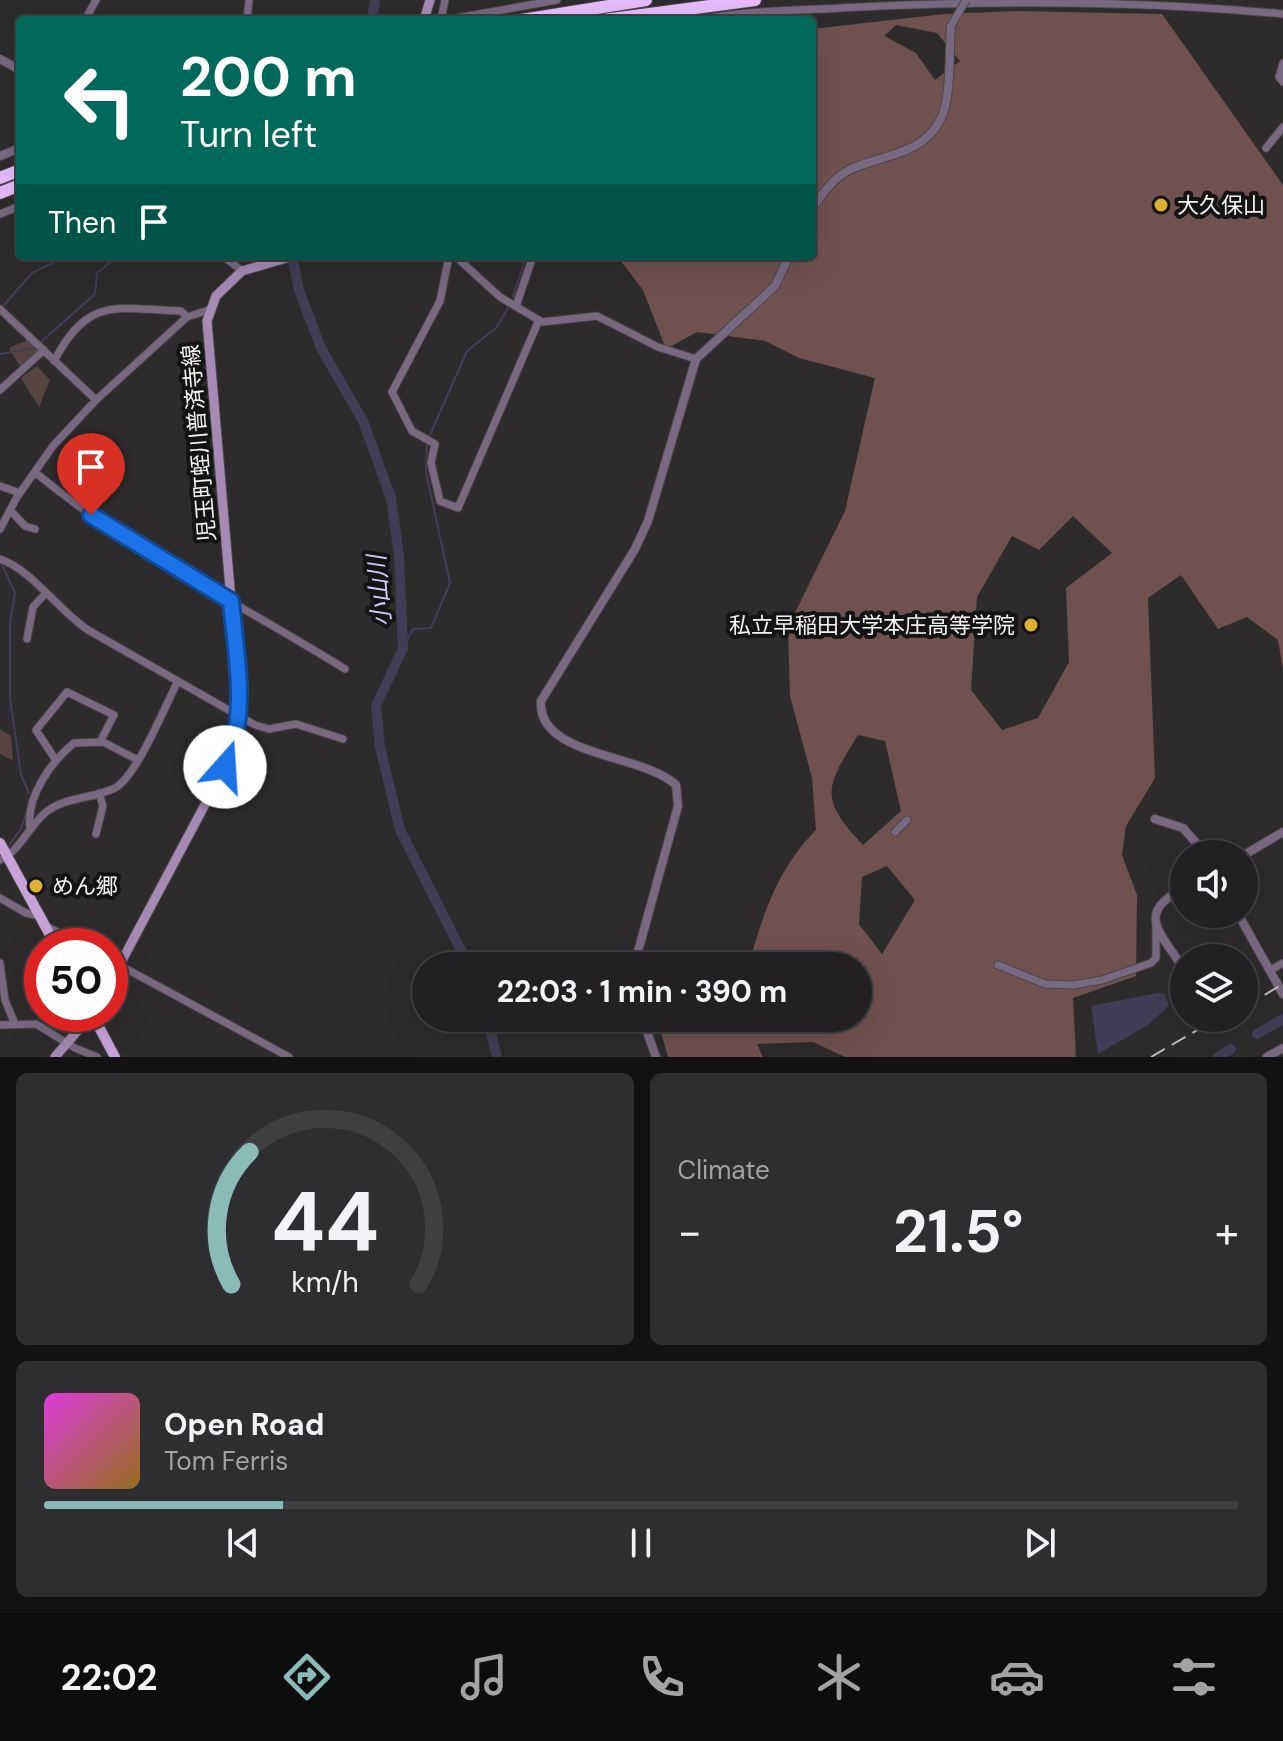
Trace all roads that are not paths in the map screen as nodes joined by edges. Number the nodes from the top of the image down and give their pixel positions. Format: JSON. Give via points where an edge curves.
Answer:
{"nodes":[{"id":1,"x":557,"y":0,"type":"edge"},
{"id":2,"x":646,"y":0,"type":"edge"},
{"id":3,"x":755,"y":0,"type":"edge"},
{"id":4,"x":966,"y":0,"type":"edge"},
{"id":5,"x":516,"y":3,"type":"edge"},
{"id":6,"x":1283,"y":14,"type":"edge"},
{"id":7,"x":460,"y":16,"type":"edge"},
{"id":8,"x":547,"y":16,"type":"edge"},
{"id":9,"x":634,"y":16,"type":"edge"},
{"id":10,"x":748,"y":16,"type":"edge"},
{"id":11,"x":951,"y":26,"type":"joint"},
{"id":12,"x":1283,"y":63,"type":"edge"},
{"id":13,"x":1283,"y":82,"type":"edge"},
{"id":14,"x":1283,"y":127,"type":"edge"},
{"id":15,"x":1266,"y":148,"type":"dead end"},
{"id":16,"x":816,"y":204,"type":"edge"},
{"id":17,"x":228,"y":260,"type":"edge"},
{"id":18,"x":276,"y":260,"type":"edge"},
{"id":19,"x":451,"y":260,"type":"edge"},
{"id":20,"x":457,"y":260,"type":"edge"},
{"id":21,"x":532,"y":260,"type":"edge"},
{"id":22,"x":787,"y":260,"type":"edge"},
{"id":23,"x":242,"y":271,"type":"junction"},
{"id":24,"x":516,"y":306,"type":"junction"},
{"id":25,"x":0,"y":309,"type":"edge"},
{"id":26,"x":209,"y":310,"type":"junction"},
{"id":27,"x":187,"y":317,"type":"junction"},
{"id":28,"x":539,"y":320,"type":"junction"},
{"id":29,"x":44,"y":350,"type":"junction"},
{"id":30,"x":696,"y":359,"type":"junction"},
{"id":31,"x":54,"y":361,"type":"junction"},
{"id":32,"x":0,"y":390,"type":"edge"},
{"id":33,"x":96,"y":400,"type":"junction"},
{"id":34,"x":36,"y":473,"type":"junction"},
{"id":35,"x":0,"y":486,"type":"edge"},
{"id":36,"x":20,"y":493,"type":"junction"},
{"id":37,"x":10,"y":510,"type":"junction"},
{"id":38,"x":0,"y":529,"type":"edge"},
{"id":39,"x":35,"y":529,"type":"dead end"},
{"id":40,"x":0,"y":559,"type":"edge"},
{"id":41,"x":45,"y":594,"type":"junction"},
{"id":42,"x":231,"y":601,"type":"junction"},
{"id":43,"x":27,"y":639,"type":"dead end"},
{"id":44,"x":345,"y":669,"type":"dead end"},
{"id":45,"x":177,"y":683,"type":"junction"},
{"id":46,"x":240,"y":715,"type":"junction"},
{"id":47,"x":343,"y":739,"type":"dead end"},
{"id":48,"x":100,"y":742,"type":"junction"},
{"id":49,"x":55,"y":759,"type":"junction"},
{"id":50,"x":136,"y":759,"type":"junction"},
{"id":51,"x":99,"y":793,"type":"junction"},
{"id":52,"x":1155,"y":819,"type":"dead end"},
{"id":53,"x":907,"y":820,"type":"dead end"},
{"id":54,"x":30,"y":827,"type":"junction"},
{"id":55,"x":895,"y":832,"type":"dead end"},
{"id":56,"x":1283,"y":832,"type":"edge"},
{"id":57,"x":96,"y":834,"type":"dead end"},
{"id":58,"x":1194,"y":840,"type":"edge"},
{"id":59,"x":0,"y":843,"type":"edge"},
{"id":60,"x":1258,"y":847,"type":"edge"},
{"id":61,"x":4,"y":858,"type":"edge"},
{"id":62,"x":1170,"y":896,"type":"edge"},
{"id":63,"x":0,"y":898,"type":"edge"},
{"id":64,"x":43,"y":921,"type":"junction"},
{"id":65,"x":1156,"y":924,"type":"junction"},
{"id":66,"x":47,"y":928,"type":"edge"},
{"id":67,"x":55,"y":928,"type":"edge"},
{"id":68,"x":1246,"y":928,"type":"edge"},
{"id":69,"x":1170,"y":947,"type":"edge"},
{"id":70,"x":128,"y":950,"type":"edge"},
{"id":71,"x":638,"y":952,"type":"edge"},
{"id":72,"x":0,"y":963,"type":"edge"},
{"id":73,"x":1283,"y":963,"type":"edge"},
{"id":74,"x":998,"y":965,"type":"dead end"},
{"id":75,"x":128,"y":969,"type":"edge"},
{"id":76,"x":1271,"y":970,"type":"junction"},
{"id":77,"x":1283,"y":994,"type":"edge"},
{"id":78,"x":15,"y":1024,"type":"junction"},
{"id":79,"x":0,"y":1025,"type":"edge"},
{"id":80,"x":77,"y":1032,"type":"edge"},
{"id":81,"x":101,"y":1032,"type":"edge"},
{"id":82,"x":647,"y":1032,"type":"edge"},
{"id":83,"x":69,"y":1042,"type":"junction"},
{"id":84,"x":1279,"y":1052,"type":"edge"},
{"id":85,"x":114,"y":1056,"type":"edge"},
{"id":86,"x":55,"y":1057,"type":"edge"},
{"id":87,"x":97,"y":1057,"type":"edge"},
{"id":88,"x":289,"y":1057,"type":"edge"},
{"id":89,"x":656,"y":1057,"type":"edge"},
{"id":90,"x":1267,"y":1057,"type":"edge"}],
"edges":[{"from":1,"to":5,"type":"street"},
{"from":2,"to":8,"type":"highway"},
{"from":3,"to":9,"type":"highway"},
{"from":4,"to":11,"type":"street","bridge":true},
{"from":5,"to":7,"type":"street"},
{"from":6,"to":10,"type":"street","via":[[1160,2],[993,1]]},
{"from":11,"to":16,"type":"street","via":[[945,106],[926,139],[903,154],[849,170]]},
{"from":12,"to":13,"type":"street"},
{"from":14,"to":15,"type":"street"},
{"from":17,"to":23,"type":"street"},
{"from":18,"to":23,"type":"main road"},
{"from":19,"to":28,"type":"street","via":[[440,301],[392,392],[412,431],[435,444],[431,463],[440,501],[458,508]]},
{"from":20,"to":24,"type":"street"},
{"from":21,"to":24,"type":"street"},
{"from":22,"to":30,"type":"street","via":[[775,286]]},
{"from":23,"to":26,"type":"main road","via":[[220,290]]},
{"from":24,"to":28,"type":"street"},
{"from":25,"to":29,"type":"street"},
{"from":26,"to":27,"type":"street"},
{"from":26,"to":42,"type":"main road","name":"児玉町蛭川普済寺線","via":[[209,366]]},
{"from":27,"to":31,"type":"street","via":[[181,311],[96,312],[78,325]]},
{"from":27,"to":33,"type":"street"},
{"from":28,"to":30,"type":"street","via":[[552,323],[589,314]]},
{"from":29,"to":31,"type":"street"},
{"from":29,"to":32,"type":"street"},
{"from":30,"to":71,"type":"street","via":[[648,521],[540,704],[544,724],[555,736],[652,770],[676,785],[678,806]]},
{"from":31,"to":33,"type":"street"},
{"from":33,"to":34,"type":"street","via":[[53,446]]},
{"from":34,"to":36,"type":"street"},
{"from":34,"to":42,"type":"street","via":[[159,560]]},
{"from":35,"to":36,"type":"street"},
{"from":36,"to":37,"type":"street"},
{"from":37,"to":38,"type":"street"},
{"from":37,"to":39,"type":"street"},
{"from":40,"to":41,"type":"street","via":[[18,567]]},
{"from":41,"to":43,"type":"street","via":[[33,607]]},
{"from":41,"to":45,"type":"street","via":[[65,615]]},
{"from":42,"to":44,"type":"street"},
{"from":42,"to":46,"type":"main road","name":"児玉町蛭川普済寺線"},
{"from":45,"to":46,"type":"street"},
{"from":45,"to":50,"type":"street"},
{"from":46,"to":47,"type":"street","via":[[261,728],[296,724]]},
{"from":46,"to":70,"type":"main road","name":"児玉町蛭川普済寺線","via":[[225,767]]},
{"from":48,"to":49,"type":"street","via":[[74,743]]},
{"from":48,"to":49,"type":"street","via":[[114,715],[67,692],[36,730]]},
{"from":48,"to":50,"type":"street"},
{"from":49,"to":54,"type":"street","via":[[46,771]]},
{"from":50,"to":51,"type":"street","via":[[119,786]]},
{"from":51,"to":54,"type":"street","via":[[53,807]]},
{"from":51,"to":57,"type":"street","via":[[103,806]]},
{"from":52,"to":58,"type":"street","via":[[1183,828]]},
{"from":53,"to":55,"type":"street"},
{"from":54,"to":61,"type":"street"},
{"from":56,"to":60,"type":"street"},
{"from":59,"to":61,"type":"main road"},
{"from":61,"to":64,"type":"main road"},
{"from":62,"to":65,"type":"street","via":[[1159,902]]},
{"from":63,"to":64,"type":"street"},
{"from":64,"to":66,"type":"main road"},
{"from":64,"to":67,"type":"street"},
{"from":65,"to":69,"type":"street"},
{"from":65,"to":74,"type":"street","via":[[1156,958],[1102,980],[1045,984]]},
{"from":68,"to":76,"type":"street"},
{"from":72,"to":78,"type":"street"},
{"from":73,"to":76,"type":"street"},
{"from":75,"to":88,"type":"street"},
{"from":76,"to":77,"type":"street"},
{"from":78,"to":79,"type":"street"},
{"from":78,"to":83,"type":"street","via":[[36,1024]]},
{"from":80,"to":83,"type":"main road"},
{"from":81,"to":85,"type":"main road"},
{"from":82,"to":89,"type":"street"},
{"from":83,"to":86,"type":"main road"},
{"from":83,"to":87,"type":"street"},
{"from":84,"to":90,"type":"street"}]}
